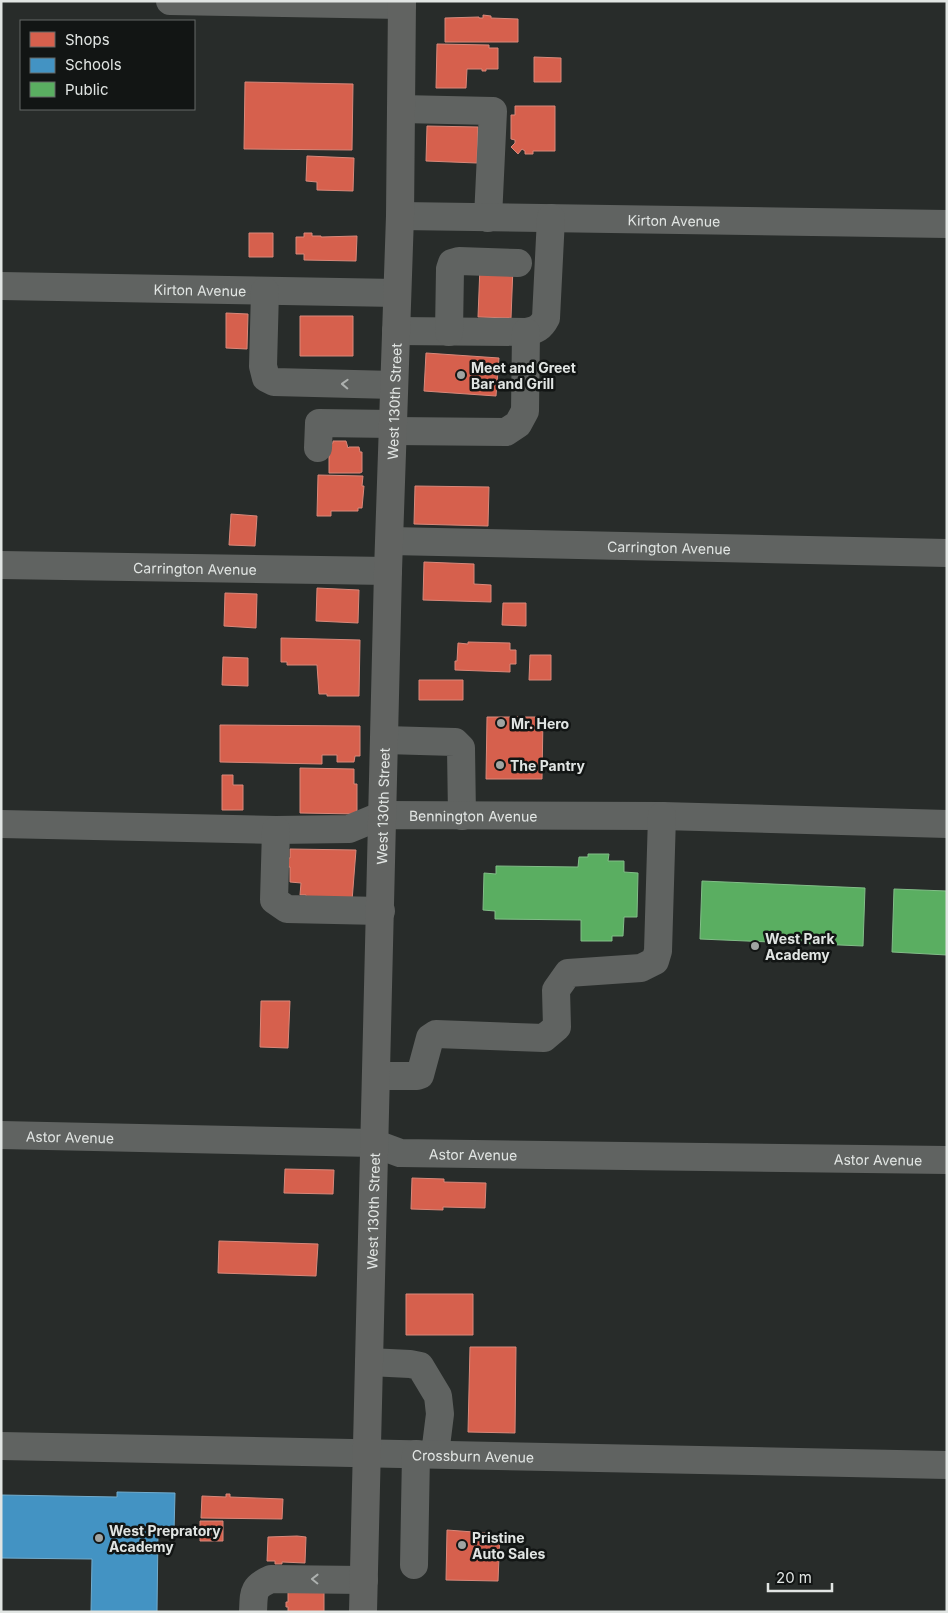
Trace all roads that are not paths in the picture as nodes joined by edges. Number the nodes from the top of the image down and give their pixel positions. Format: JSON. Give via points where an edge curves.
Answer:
{"nodes":[{"id":1,"x":170,"y":1,"type":"edge"},
{"id":2,"x":402,"y":3,"type":"edge"},
{"id":3,"x":401,"y":109,"type":"junction"},
{"id":4,"x":400,"y":216,"type":"junction"},
{"id":5,"x":488,"y":218,"type":"junction"},
{"id":6,"x":551,"y":218,"type":"junction"},
{"id":7,"x":947,"y":224,"type":"edge"},
{"id":8,"x":518,"y":263,"type":"dead end"},
{"id":9,"x":1,"y":286,"type":"edge"},
{"id":10,"x":265,"y":291,"type":"junction"},
{"id":11,"x":397,"y":293,"type":"junction"},
{"id":12,"x":396,"y":331,"type":"junction"},
{"id":13,"x":449,"y":332,"type":"junction"},
{"id":14,"x":526,"y":332,"type":"junction"},
{"id":15,"x":394,"y":385,"type":"junction"},
{"id":16,"x":393,"y":427,"type":"junction"},
{"id":17,"x":318,"y":448,"type":"dead end"},
{"id":18,"x":390,"y":541,"type":"junction"},
{"id":19,"x":947,"y":553,"type":"edge"},
{"id":20,"x":1,"y":565,"type":"edge"},
{"id":21,"x":388,"y":571,"type":"junction"},
{"id":22,"x":385,"y":740,"type":"junction"},
{"id":23,"x":383,"y":815,"type":"junction"},
{"id":24,"x":462,"y":816,"type":"junction"},
{"id":25,"x":662,"y":816,"type":"junction"},
{"id":26,"x":1,"y":824,"type":"edge"},
{"id":27,"x":947,"y":824,"type":"edge"},
{"id":28,"x":276,"y":830,"type":"junction"},
{"id":29,"x":381,"y":911,"type":"junction"},
{"id":30,"x":376,"y":1076,"type":"junction"},
{"id":31,"x":1,"y":1136,"type":"edge"},
{"id":32,"x":373,"y":1143,"type":"junction"},
{"id":33,"x":947,"y":1160,"type":"edge"},
{"id":34,"x":369,"y":1362,"type":"junction"},
{"id":35,"x":1,"y":1446,"type":"edge"},
{"id":36,"x":368,"y":1453,"type":"junction"},
{"id":37,"x":425,"y":1454,"type":"junction"},
{"id":38,"x":947,"y":1465,"type":"edge"},
{"id":39,"x":414,"y":1565,"type":"dead end"},
{"id":40,"x":364,"y":1580,"type":"junction"},
{"id":41,"x":253,"y":1612,"type":"edge"},
{"id":42,"x":363,"y":1612,"type":"edge"}],
"edges":[{"from":1,"to":2,"type":"street"},
{"from":2,"to":3,"type":"main road","name":"West 130th Street"},
{"from":3,"to":4,"type":"main road","name":"West 130th Street"},
{"from":3,"to":5,"type":"street","via":[[493,111]]},
{"from":4,"to":5,"type":"street","name":"Kirton Avenue"},
{"from":4,"to":11,"type":"main road","name":"West 130th Street"},
{"from":5,"to":6,"type":"street","name":"Kirton Avenue"},
{"from":6,"to":7,"type":"street","name":"Kirton Avenue"},
{"from":6,"to":14,"type":"street","via":[[546,318],[536,330]]},
{"from":8,"to":13,"type":"street","via":[[452,263]]},
{"from":9,"to":10,"type":"street","name":"Kirton Avenue"},
{"from":10,"to":11,"type":"street","name":"Kirton Avenue"},
{"from":15,"to":10,"type":"street","one_way":true,"via":[[274,382],[266,378],[263,366]]},
{"from":11,"to":12,"type":"main road","name":"West 130th Street"},
{"from":12,"to":13,"type":"street"},
{"from":12,"to":15,"type":"main road","name":"West 130th Street"},
{"from":13,"to":14,"type":"street"},
{"from":14,"to":16,"type":"street","via":[[525,411],[518,424],[506,432]]},
{"from":15,"to":16,"type":"main road","name":"West 130th Street"},
{"from":16,"to":17,"type":"street","via":[[319,422]]},
{"from":16,"to":18,"type":"main road","name":"West 130th Street"},
{"from":18,"to":19,"type":"street","name":"Carrington Avenue"},
{"from":18,"to":21,"type":"main road","name":"West 130th Street"},
{"from":20,"to":21,"type":"street","name":"Carrington Avenue"},
{"from":21,"to":22,"type":"main road","name":"West 130th Street"},
{"from":22,"to":23,"type":"main road","name":"West 130th Street"},
{"from":22,"to":24,"type":"street","via":[[455,742],[461,748]]},
{"from":23,"to":24,"type":"street","name":"Bennington Avenue"},
{"from":23,"to":28,"type":"street","name":"Bennington Avenue","via":[[349,829]]},
{"from":23,"to":29,"type":"main road","name":"West 130th Street"},
{"from":24,"to":25,"type":"street","name":"Bennington Avenue"},
{"from":25,"to":27,"type":"street","name":"Bennington Avenue"},
{"from":25,"to":30,"type":"street","via":[[658,951],[655,961],[641,968],[568,974],[556,990],[557,1027],[544,1038],[436,1034],[430,1038],[420,1074]]},
{"from":26,"to":28,"type":"street","name":"Bennington Avenue"},
{"from":28,"to":29,"type":"street","via":[[274,900],[287,909]]},
{"from":29,"to":30,"type":"main road","name":"West 130th Street"},
{"from":30,"to":32,"type":"main road","name":"West 130th Street"},
{"from":31,"to":32,"type":"street","name":"Astor Avenue"},
{"from":32,"to":33,"type":"street","name":"Astor Avenue","via":[[400,1153]]},
{"from":32,"to":34,"type":"main road","name":"West 130th Street"},
{"from":34,"to":36,"type":"main road","name":"West 130th Street"},
{"from":34,"to":37,"type":"street","via":[[420,1366],[438,1396],[440,1414]]},
{"from":35,"to":36,"type":"street","name":"Crossburn Avenue"},
{"from":36,"to":37,"type":"street","name":"Crossburn Avenue"},
{"from":36,"to":40,"type":"main road","name":"West 130th Street"},
{"from":37,"to":38,"type":"street","name":"Crossburn Avenue"},
{"from":37,"to":39,"type":"street"},
{"from":40,"to":41,"type":"street","one_way":true,"via":[[271,1579],[254,1590]]},
{"from":40,"to":42,"type":"main road","name":"West 130th Street"}]}
